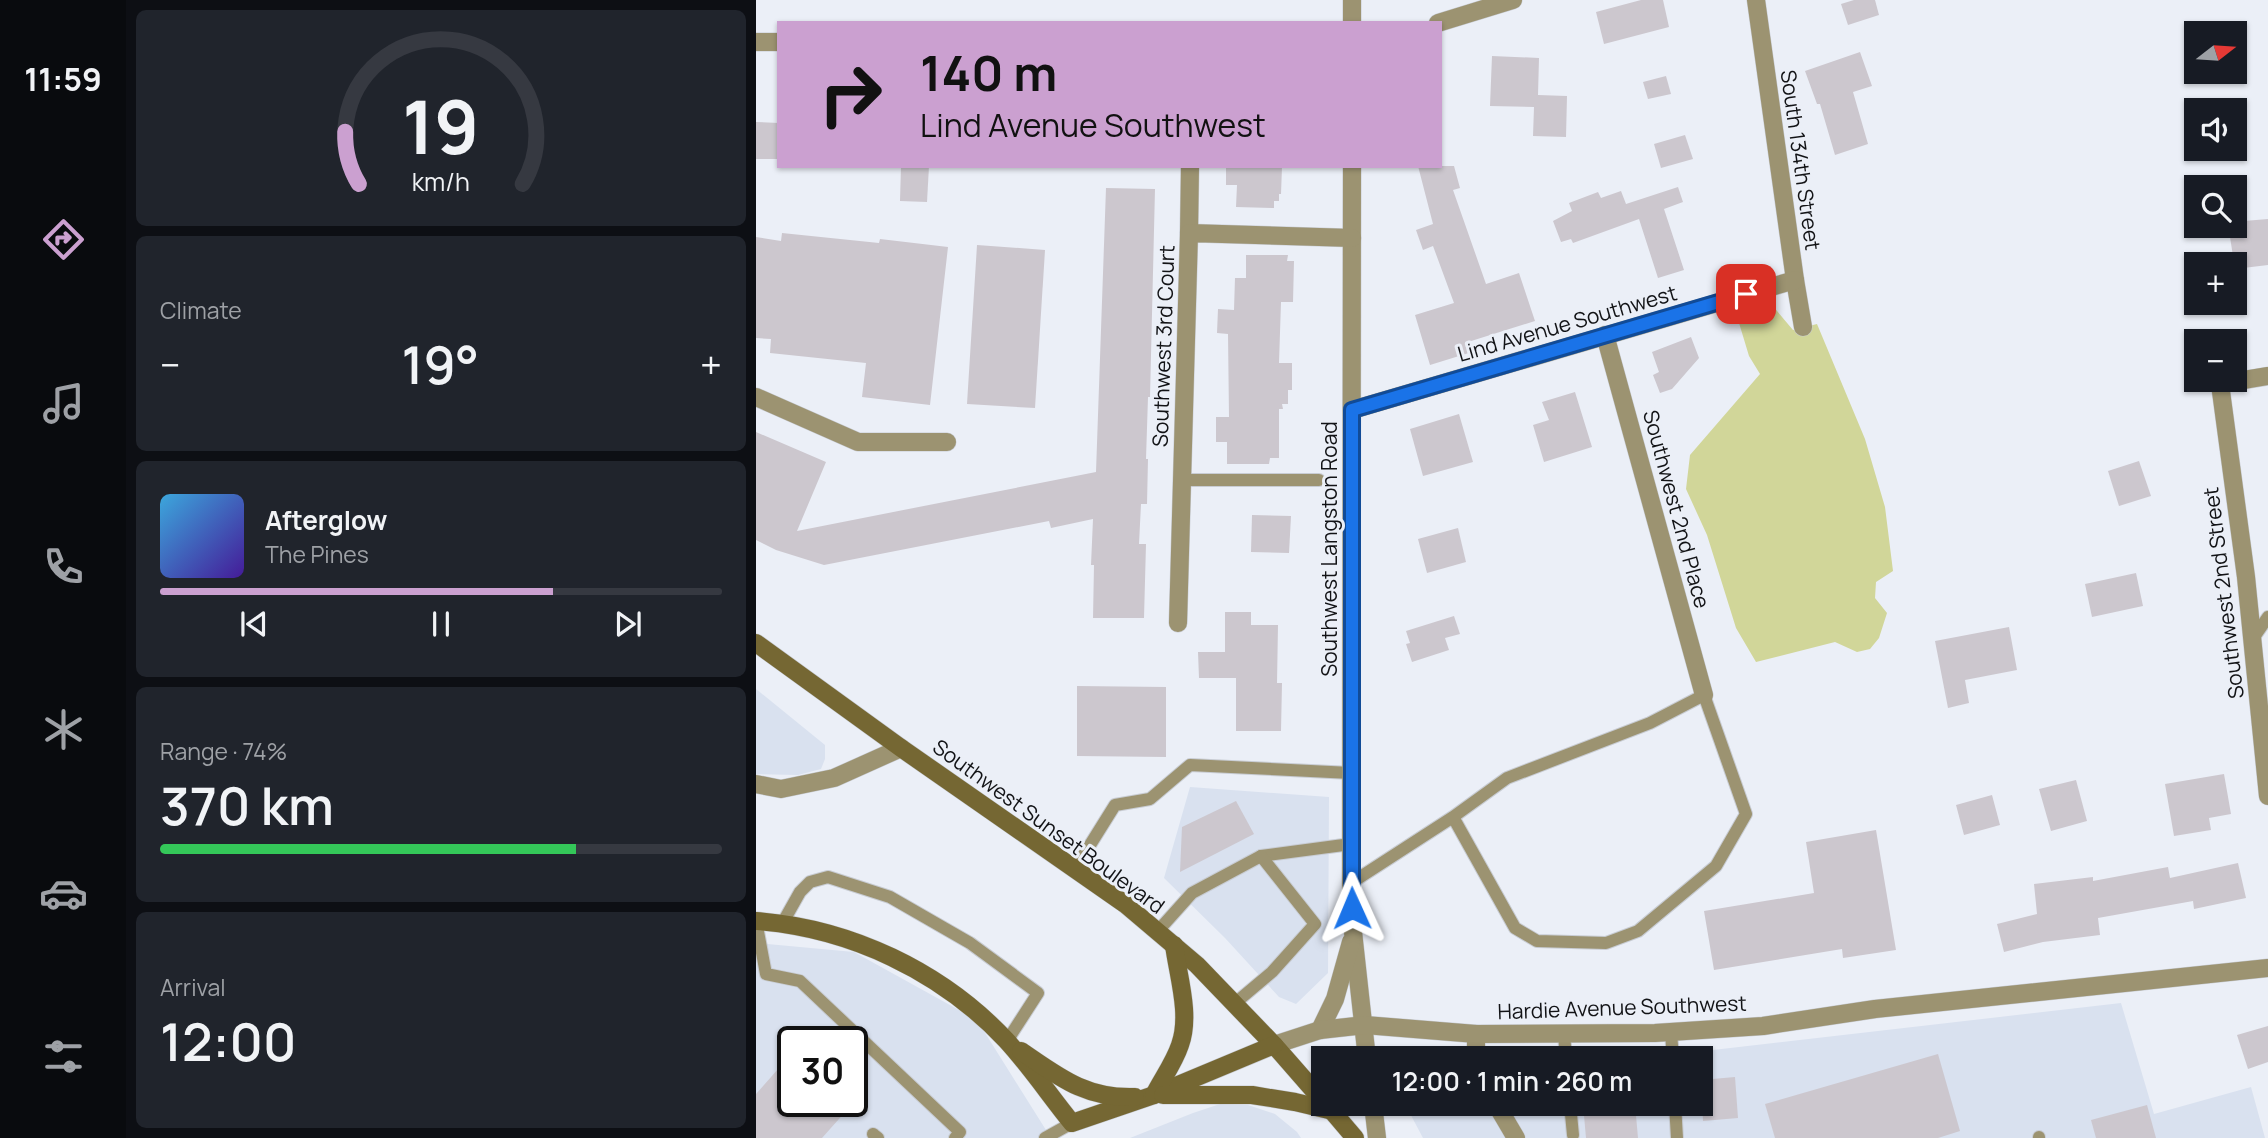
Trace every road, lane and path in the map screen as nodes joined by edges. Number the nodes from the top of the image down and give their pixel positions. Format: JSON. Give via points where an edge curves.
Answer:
{"nodes":[{"id":1,"x":1352,"y":0,"type":"edge"},
{"id":2,"x":1513,"y":0,"type":"edge"},
{"id":3,"x":1756,"y":0,"type":"edge"},
{"id":4,"x":1352,"y":21,"type":"edge"},
{"id":5,"x":1442,"y":22,"type":"edge"},
{"id":6,"x":756,"y":42,"type":"edge"},
{"id":7,"x":777,"y":42,"type":"edge"},
{"id":8,"x":1190,"y":168,"type":"edge"},
{"id":9,"x":1352,"y":168,"type":"edge"},
{"id":10,"x":1189,"y":233,"type":"junction"},
{"id":11,"x":1352,"y":238,"type":"junction"},
{"id":12,"x":1795,"y":281,"type":"junction"},
{"id":13,"x":1803,"y":327,"type":"dead end"},
{"id":14,"x":1605,"y":335,"type":"junction"},
{"id":15,"x":2268,"y":376,"type":"edge"},
{"id":16,"x":756,"y":397,"type":"edge"},
{"id":17,"x":1352,"y":410,"type":"junction"},
{"id":18,"x":947,"y":442,"type":"dead end"},
{"id":19,"x":1182,"y":480,"type":"junction"},
{"id":20,"x":1319,"y":480,"type":"dead end"},
{"id":21,"x":2268,"y":617,"type":"edge"},
{"id":22,"x":1178,"y":623,"type":"dead end"},
{"id":23,"x":2252,"y":640,"type":"junction"},
{"id":24,"x":756,"y":643,"type":"edge"},
{"id":25,"x":1704,"y":695,"type":"junction"},
{"id":26,"x":2265,"y":724,"type":"edge"},
{"id":27,"x":901,"y":748,"type":"junction"},
{"id":28,"x":1352,"y":773,"type":"junction"},
{"id":29,"x":756,"y":784,"type":"edge"},
{"id":30,"x":2268,"y":796,"type":"edge"},
{"id":31,"x":1453,"y":817,"type":"junction"},
{"id":32,"x":1351,"y":844,"type":"junction"},
{"id":33,"x":1261,"y":856,"type":"junction"},
{"id":34,"x":1075,"y":869,"type":"junction"},
{"id":35,"x":1351,"y":884,"type":"junction"},
{"id":36,"x":756,"y":921,"type":"edge"},
{"id":37,"x":782,"y":923,"type":"junction"},
{"id":38,"x":1157,"y":932,"type":"junction"},
{"id":39,"x":1353,"y":932,"type":"junction"},
{"id":40,"x":1174,"y":946,"type":"junction"},
{"id":41,"x":2268,"y":968,"type":"edge"},
{"id":42,"x":1234,"y":1004,"type":"junction"},
{"id":43,"x":1364,"y":1025,"type":"junction"},
{"id":44,"x":1320,"y":1030,"type":"junction"},
{"id":45,"x":1671,"y":1032,"type":"junction"},
{"id":46,"x":1564,"y":1033,"type":"junction"},
{"id":47,"x":1476,"y":1034,"type":"junction"},
{"id":48,"x":1007,"y":1041,"type":"junction"},
{"id":49,"x":1274,"y":1045,"type":"junction"},
{"id":50,"x":1366,"y":1046,"type":"edge"},
{"id":51,"x":1476,"y":1046,"type":"edge"},
{"id":52,"x":1565,"y":1046,"type":"edge"},
{"id":53,"x":1672,"y":1046,"type":"edge"},
{"id":54,"x":1311,"y":1087,"type":"edge"},
{"id":55,"x":1154,"y":1095,"type":"junction"},
{"id":56,"x":1311,"y":1104,"type":"edge"},
{"id":57,"x":1336,"y":1116,"type":"edge"},
{"id":58,"x":1374,"y":1116,"type":"edge"},
{"id":59,"x":1503,"y":1116,"type":"edge"},
{"id":60,"x":1571,"y":1116,"type":"edge"},
{"id":61,"x":1676,"y":1116,"type":"edge"},
{"id":62,"x":1072,"y":1124,"type":"junction"},
{"id":63,"x":1573,"y":1135,"type":"dead end"},
{"id":64,"x":955,"y":1138,"type":"edge"},
{"id":65,"x":1045,"y":1138,"type":"edge"},
{"id":66,"x":1355,"y":1138,"type":"edge"},
{"id":67,"x":1377,"y":1138,"type":"edge"},
{"id":68,"x":1516,"y":1138,"type":"edge"},
{"id":69,"x":1677,"y":1138,"type":"edge"}],
"edges":[{"from":1,"to":4,"type":"street"},
{"from":2,"to":5,"type":"street"},
{"from":3,"to":12,"type":"street","name":"South 134th Street"},
{"from":6,"to":7,"type":"street"},
{"from":8,"to":10,"type":"street"},
{"from":9,"to":11,"type":"street","name":"Southwest Langston Road"},
{"from":10,"to":11,"type":"street","name":"Southwest 3rd Court"},
{"from":10,"to":19,"type":"street","name":"Southwest 3rd Court"},
{"from":11,"to":17,"type":"street","name":"Southwest Langston Road"},
{"from":12,"to":13,"type":"street","name":"South 134th Street"},
{"from":12,"to":14,"type":"street","name":"Lind Avenue Southwest"},
{"from":14,"to":17,"type":"street","name":"Lind Avenue Southwest"},
{"from":14,"to":25,"type":"street","name":"Southwest 2nd Place"},
{"from":15,"to":23,"type":"street","name":"Southwest 2nd Street","via":[[2220,384]]},
{"from":16,"to":18,"type":"street","via":[[858,442]]},
{"from":17,"to":28,"type":"street","name":"Southwest Langston Road"},
{"from":19,"to":20,"type":"lane"},
{"from":19,"to":22,"type":"street","name":"Southwest 3rd Court"},
{"from":21,"to":23,"type":"lane"},
{"from":23,"to":26,"type":"street","name":"Southwest 2nd Street"},
{"from":24,"to":27,"type":"main road","name":"Southwest Sunset Boulevard"},
{"from":25,"to":31,"type":"lane","via":[[1650,723],[1507,778]]},
{"from":25,"to":31,"type":"lane","via":[[1746,814],[1716,866],[1638,931],[1606,943],[1537,941],[1515,928]]},
{"from":26,"to":30,"type":"street","name":"Southwest 2nd Street"},
{"from":27,"to":29,"type":"street","via":[[834,778],[780,789]]},
{"from":27,"to":34,"type":"main road","name":"Southwest Sunset Boulevard"},
{"from":28,"to":32,"type":"street","name":"Southwest Langston Road"},
{"from":28,"to":34,"type":"lane","via":[[1190,765],[1150,799],[1115,805]]},
{"from":31,"to":35,"type":"lane"},
{"from":32,"to":33,"type":"lane"},
{"from":32,"to":35,"type":"street","name":"Southwest Langston Road"},
{"from":33,"to":38,"type":"lane","via":[[1192,893]]},
{"from":33,"to":42,"type":"lane","via":[[1315,924],[1272,972]]},
{"from":34,"to":38,"type":"main road","name":"Southwest Sunset Boulevard"},
{"from":35,"to":39,"type":"street","name":"Southwest Langston Road"},
{"from":36,"to":37,"type":"main road","name":"Hardie Avenue Southwest"},
{"from":36,"to":64,"type":"lane","via":[[766,974],[800,981],[960,1132]]},
{"from":37,"to":48,"type":"main road","name":"Hardie Avenue Southwest","via":[[849,940],[918,971],[950,991]]},
{"from":37,"to":48,"type":"lane","via":[[810,882],[828,877],[890,897],[970,943],[1038,993]]},
{"from":38,"to":40,"type":"main road","name":"Southwest Sunset Boulevard"},
{"from":39,"to":43,"type":"street","name":"Southwest Langston Road"},
{"from":39,"to":44,"type":"street","name":"Southwest Langston Road","via":[[1335,999]]},
{"from":40,"to":42,"type":"main road","name":"Southwest Sunset Boulevard"},
{"from":40,"to":55,"type":"main road","via":[[1184,1028]]},
{"from":41,"to":45,"type":"street","name":"Hardie Avenue Southwest","via":[[1875,1009],[1763,1026]]},
{"from":42,"to":49,"type":"main road","name":"Southwest Sunset Boulevard"},
{"from":43,"to":44,"type":"street","name":"Hardie Avenue Southwest"},
{"from":43,"to":47,"type":"street","name":"Hardie Avenue Southwest"},
{"from":43,"to":50,"type":"street","name":"Southwest Langston Road"},
{"from":44,"to":49,"type":"street","name":"Hardie Avenue Southwest"},
{"from":45,"to":46,"type":"street","name":"Hardie Avenue Southwest"},
{"from":45,"to":53,"type":"lane"},
{"from":46,"to":47,"type":"street","name":"Hardie Avenue Southwest"},
{"from":46,"to":52,"type":"lane"},
{"from":47,"to":51,"type":"street"},
{"from":48,"to":55,"type":"main road","name":"Hardie Avenue Southwest","via":[[1073,1086],[1092,1093]]},
{"from":48,"to":62,"type":"main road","name":"Hardie Avenue Southwest"},
{"from":49,"to":54,"type":"main road","name":"Southwest Sunset Boulevard"},
{"from":49,"to":55,"type":"main road","name":"Hardie Avenue Southwest"},
{"from":55,"to":56,"type":"main road","via":[[1252,1095]]},
{"from":55,"to":62,"type":"main road","name":"Hardie Avenue Southwest"},
{"from":57,"to":66,"type":"main road","name":"Southwest Sunset Boulevard"},
{"from":58,"to":67,"type":"street"},
{"from":59,"to":68,"type":"street"},
{"from":60,"to":63,"type":"lane"},
{"from":61,"to":69,"type":"lane"},
{"from":62,"to":65,"type":"lane"}]}
